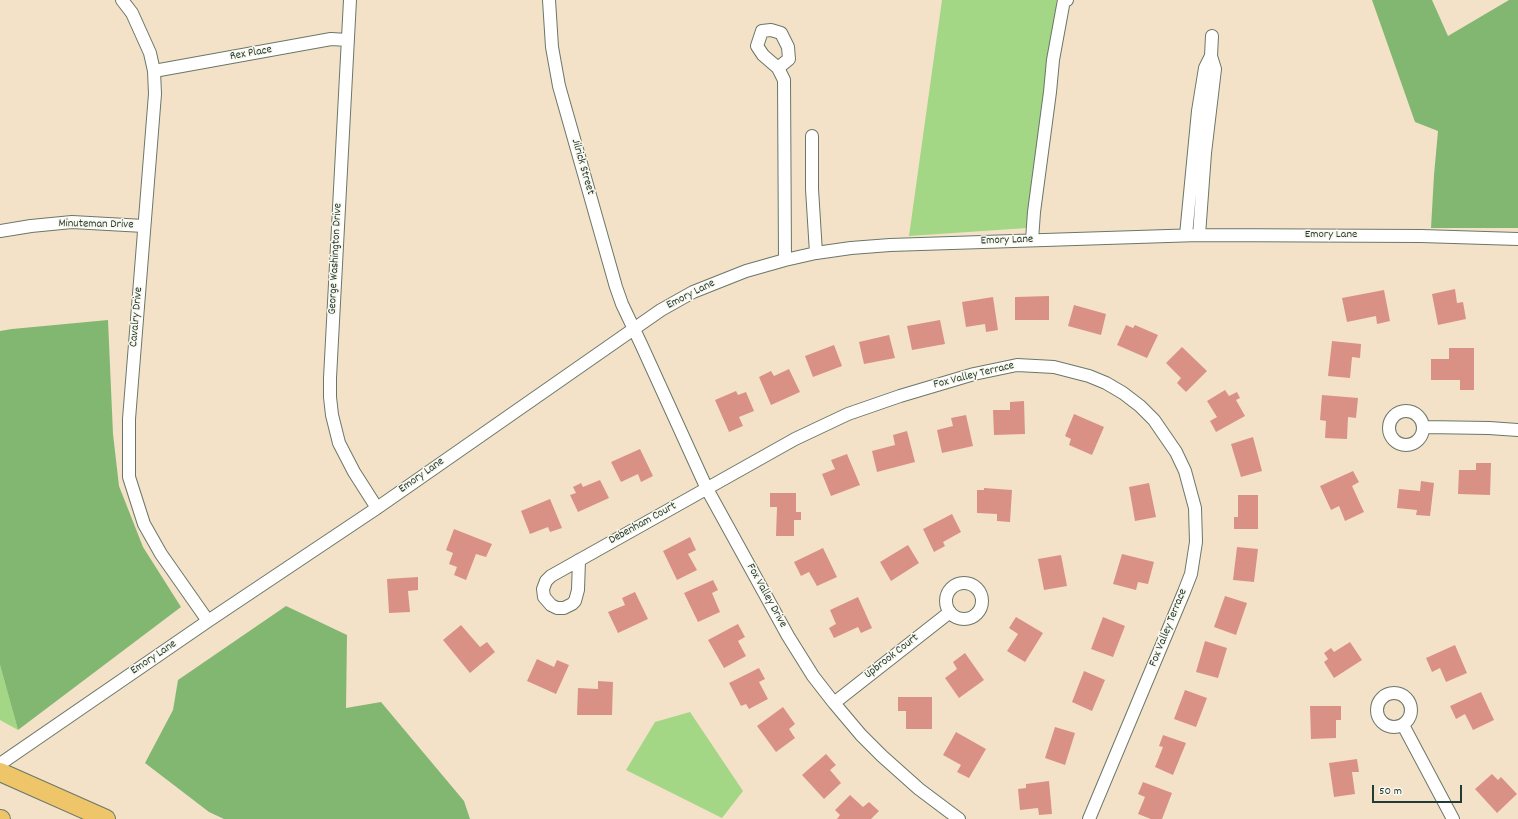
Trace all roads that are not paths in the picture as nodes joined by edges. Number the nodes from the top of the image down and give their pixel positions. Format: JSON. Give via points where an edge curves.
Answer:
{"nodes":[{"id":1,"x":122,"y":0,"type":"edge"},
{"id":2,"x":350,"y":0,"type":"edge"},
{"id":3,"x":549,"y":0,"type":"edge"},
{"id":4,"x":1067,"y":0,"type":"edge"},
{"id":5,"x":1212,"y":36,"type":"dead end"},
{"id":6,"x":348,"y":40,"type":"junction"},
{"id":7,"x":1210,"y":56,"type":"junction"},
{"id":8,"x":778,"y":68,"type":"dead end"},
{"id":9,"x":154,"y":71,"type":"junction"},
{"id":10,"x":812,"y":136,"type":"dead end"},
{"id":11,"x":144,"y":226,"type":"junction"},
{"id":12,"x":0,"y":231,"type":"edge"},
{"id":13,"x":1186,"y":235,"type":"junction"},
{"id":14,"x":1199,"y":235,"type":"junction"},
{"id":15,"x":1518,"y":239,"type":"edge"},
{"id":16,"x":1032,"y":240,"type":"junction"},
{"id":17,"x":816,"y":253,"type":"junction"},
{"id":18,"x":785,"y":260,"type":"junction"},
{"id":19,"x":633,"y":329,"type":"junction"},
{"id":20,"x":1424,"y":427,"type":"dead end"},
{"id":21,"x":1518,"y":430,"type":"edge"},
{"id":22,"x":707,"y":488,"type":"junction"},
{"id":23,"x":377,"y":508,"type":"junction"},
{"id":24,"x":579,"y":560,"type":"dead end"},
{"id":25,"x":950,"y":612,"type":"dead end"},
{"id":26,"x":208,"y":621,"type":"junction"},
{"id":27,"x":834,"y":703,"type":"junction"},
{"id":28,"x":1403,"y":725,"type":"dead end"},
{"id":29,"x":0,"y":764,"type":"edge"},
{"id":30,"x":0,"y":772,"type":"edge"},
{"id":31,"x":106,"y":819,"type":"edge"},
{"id":32,"x":959,"y":819,"type":"edge"},
{"id":33,"x":1089,"y":819,"type":"edge"},
{"id":34,"x":1453,"y":819,"type":"edge"}],
"edges":[{"from":1,"to":9,"type":"street","name":"Cavalry Drive","via":[[132,13],[150,53]]},
{"from":2,"to":6,"type":"street","name":"George Washington Drive"},
{"from":3,"to":19,"type":"street","name":"Jilrick Street","via":[[552,47],[559,86],[616,287]]},
{"from":4,"to":16,"type":"street","via":[[1064,0],[1053,60]]},
{"from":5,"to":7,"type":"street"},
{"from":6,"to":9,"type":"street","name":"Rex Place","via":[[331,40]]},
{"from":6,"to":23,"type":"street","name":"George Washington Drive","via":[[330,397],[339,443]]},
{"from":7,"to":13,"type":"street","via":[[1205,68],[1198,111]]},
{"from":7,"to":14,"type":"street","via":[[1215,69]]},
{"from":8,"to":18,"type":"street","via":[[784,80]]},
{"from":9,"to":11,"type":"street","name":"Cavalry Drive","via":[[155,94]]},
{"from":10,"to":17,"type":"street"},
{"from":11,"to":12,"type":"street","name":"Minuteman Drive","via":[[72,222]]},
{"from":11,"to":26,"type":"street","name":"Cavalry Drive","via":[[129,419],[129,477],[144,524],[161,554]]},
{"from":13,"to":14,"type":"street","name":"Emory Lane"},
{"from":13,"to":16,"type":"street","name":"Emory Lane"},
{"from":14,"to":15,"type":"street","name":"Emory Lane"},
{"from":16,"to":17,"type":"street","name":"Emory Lane","via":[[883,245]]},
{"from":17,"to":18,"type":"street","name":"Emory Lane"},
{"from":18,"to":19,"type":"street","name":"Emory Lane","via":[[746,271],[693,292]]},
{"from":19,"to":22,"type":"street","name":"Fox Valley Drive"},
{"from":19,"to":23,"type":"street","name":"Emory Lane"},
{"from":20,"to":21,"type":"street"},
{"from":22,"to":24,"type":"street","name":"Debenham Court"},
{"from":22,"to":27,"type":"street","name":"Fox Valley Drive","via":[[788,636],[813,676]]},
{"from":22,"to":33,"type":"street","name":"Fox Valley Terrace","via":[[795,439],[848,414],[900,396],[999,368],[1035,365],[1071,370],[1106,383],[1140,406],[1167,437],[1185,471],[1195,508],[1196,542],[1191,574]]},
{"from":23,"to":26,"type":"street","name":"Emory Lane"},
{"from":25,"to":27,"type":"street","name":"Upbrook Court"},
{"from":26,"to":29,"type":"street","name":"Emory Lane"},
{"from":27,"to":32,"type":"street","name":"Fox Valley Drive","via":[[882,756],[919,789]]},
{"from":28,"to":34,"type":"street"},
{"from":30,"to":31,"type":"highway"}]}
